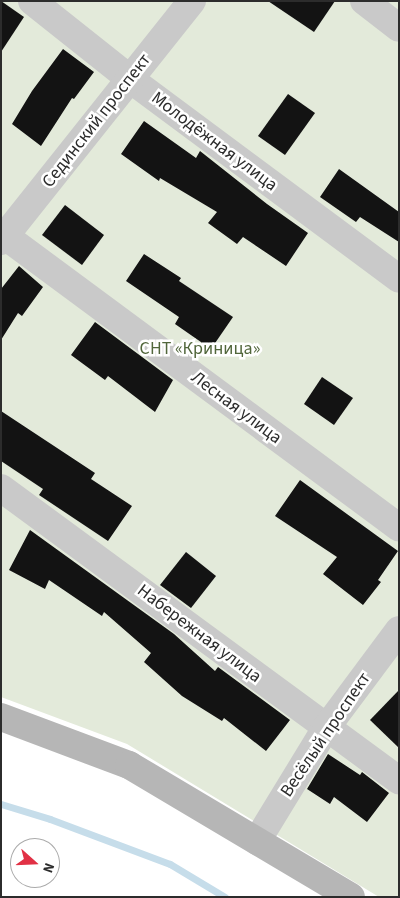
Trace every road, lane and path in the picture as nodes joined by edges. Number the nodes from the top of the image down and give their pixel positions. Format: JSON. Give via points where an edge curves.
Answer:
{"nodes":[{"id":1,"x":32,"y":1,"type":"edge"},
{"id":2,"x":192,"y":1,"type":"edge"},
{"id":3,"x":364,"y":1,"type":"edge"},
{"id":4,"x":399,"y":28,"type":"edge"},
{"id":5,"x":130,"y":79,"type":"junction"},
{"id":6,"x":3,"y":237,"type":"edge"},
{"id":7,"x":399,"y":279,"type":"edge"},
{"id":8,"x":1,"y":488,"type":"edge"},
{"id":9,"x":399,"y":528,"type":"edge"},
{"id":10,"x":399,"y":630,"type":"edge"},
{"id":11,"x":1,"y":717,"type":"edge"},
{"id":12,"x":326,"y":728,"type":"junction"},
{"id":13,"x":399,"y":780,"type":"edge"},
{"id":14,"x":257,"y":842,"type":"junction"},
{"id":15,"x":351,"y":897,"type":"edge"}],
"edges":[{"from":1,"to":5,"type":"street","name":"Молодёжная улица"},
{"from":2,"to":5,"type":"street","name":"Сединский проспект"},
{"from":3,"to":4,"type":"street"},
{"from":5,"to":6,"type":"street","name":"Сединский проспект"},
{"from":5,"to":7,"type":"street","name":"Молодёжная улица"},
{"from":6,"to":9,"type":"street","name":"Лесная улица"},
{"from":8,"to":12,"type":"street","name":"Набережная улица"},
{"from":10,"to":12,"type":"street","name":"Весёлый проспект"},
{"from":11,"to":14,"type":"street","via":[[128,766]]},
{"from":12,"to":13,"type":"street","name":"Набережная улица"},
{"from":12,"to":14,"type":"street","name":"Весёлый проспект"},
{"from":14,"to":15,"type":"street"}]}
